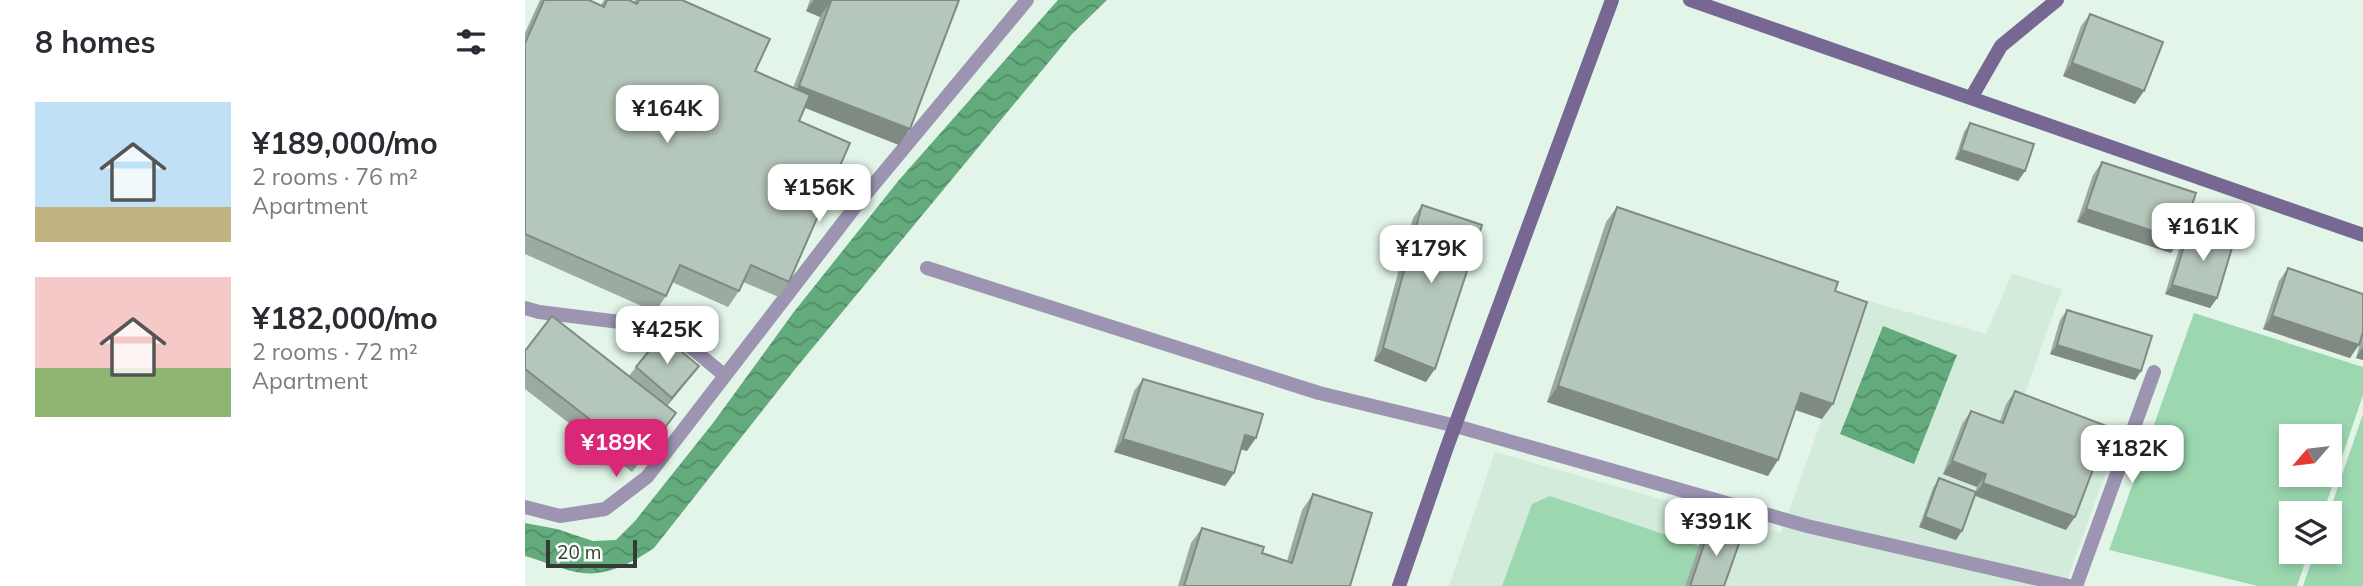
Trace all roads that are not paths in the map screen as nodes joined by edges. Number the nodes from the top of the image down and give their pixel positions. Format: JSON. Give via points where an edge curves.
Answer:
{"nodes":[{"id":1,"x":1027,"y":0,"type":"edge"},
{"id":2,"x":1612,"y":0,"type":"edge"},
{"id":3,"x":1690,"y":0,"type":"edge"},
{"id":4,"x":2057,"y":0,"type":"edge"},
{"id":5,"x":1971,"y":98,"type":"junction"},
{"id":6,"x":2363,"y":235,"type":"edge"},
{"id":7,"x":927,"y":268,"type":"dead end"},
{"id":8,"x":525,"y":308,"type":"edge"},
{"id":9,"x":2154,"y":372,"type":"dead end"},
{"id":10,"x":724,"y":375,"type":"junction"},
{"id":11,"x":1455,"y":426,"type":"junction"},
{"id":12,"x":525,"y":507,"type":"edge"},
{"id":13,"x":1399,"y":586,"type":"edge"},
{"id":14,"x":2069,"y":586,"type":"edge"},
{"id":15,"x":2076,"y":586,"type":"edge"}],
"edges":[{"from":1,"to":10,"type":"street","via":[[855,207]]},
{"from":2,"to":11,"type":"street"},
{"from":3,"to":5,"type":"street"},
{"from":4,"to":5,"type":"street","via":[[2001,46]]},
{"from":5,"to":6,"type":"street"},
{"from":7,"to":11,"type":"street","via":[[1319,393]]},
{"from":8,"to":10,"type":"street","via":[[675,334]]},
{"from":9,"to":15,"type":"street"},
{"from":10,"to":12,"type":"street","via":[[647,477],[605,509],[560,516]]},
{"from":11,"to":13,"type":"street"},
{"from":11,"to":14,"type":"street","via":[[1807,526]]}]}
